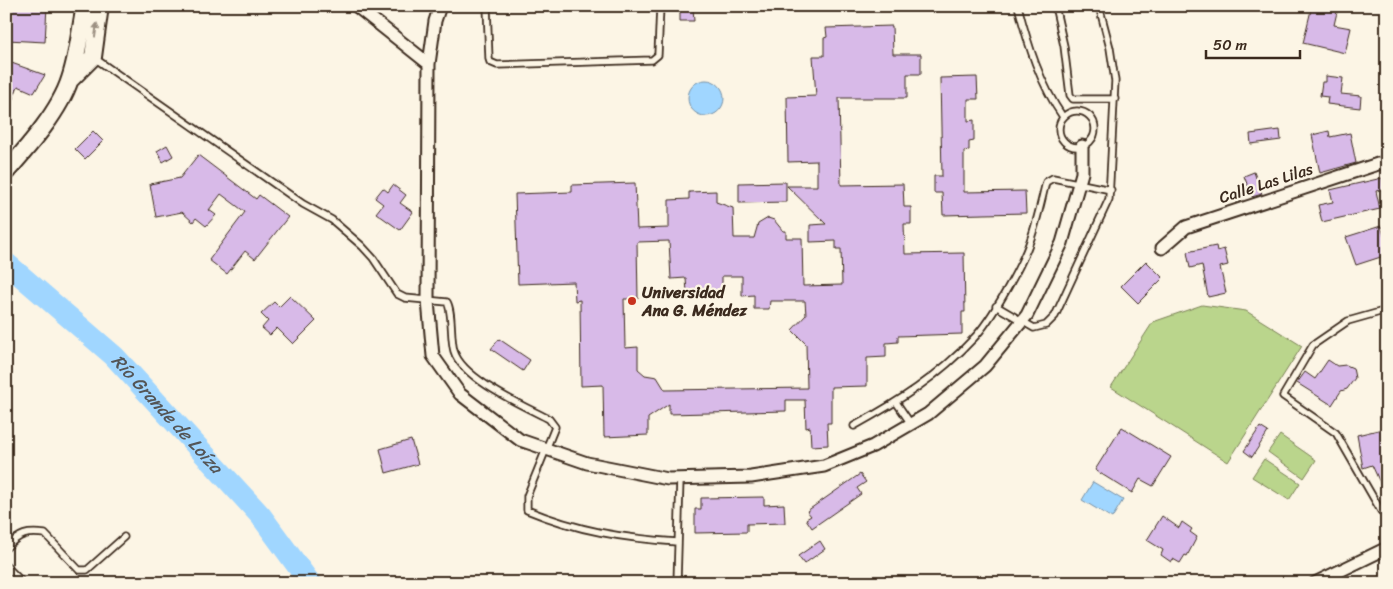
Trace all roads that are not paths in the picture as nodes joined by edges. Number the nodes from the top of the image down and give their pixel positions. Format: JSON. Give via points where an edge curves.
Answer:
{"nodes":[{"id":1,"x":85,"y":6,"type":"edge"},
{"id":2,"x":100,"y":6,"type":"edge"},
{"id":3,"x":356,"y":6,"type":"edge"},
{"id":4,"x":440,"y":6,"type":"edge"},
{"id":5,"x":487,"y":6,"type":"edge"},
{"id":6,"x":660,"y":6,"type":"edge"},
{"id":7,"x":1018,"y":6,"type":"edge"},
{"id":8,"x":1055,"y":6,"type":"edge"},
{"id":9,"x":1100,"y":6,"type":"edge"},
{"id":10,"x":93,"y":57,"type":"junction"},
{"id":11,"x":429,"y":64,"type":"junction"},
{"id":12,"x":70,"y":80,"type":"junction"},
{"id":13,"x":1115,"y":99,"type":"junction"},
{"id":14,"x":1063,"y":117,"type":"junction"},
{"id":15,"x":1082,"y":146,"type":"junction"},
{"id":16,"x":1387,"y":161,"type":"edge"},
{"id":17,"x":6,"y":172,"type":"edge"},
{"id":18,"x":1079,"y":184,"type":"junction"},
{"id":19,"x":1111,"y":190,"type":"junction"},
{"id":20,"x":1162,"y":248,"type":"dead end"},
{"id":21,"x":428,"y":301,"type":"junction"},
{"id":22,"x":996,"y":306,"type":"junction"},
{"id":23,"x":1387,"y":310,"type":"edge"},
{"id":24,"x":1022,"y":322,"type":"junction"},
{"id":25,"x":896,"y":402,"type":"junction"},
{"id":26,"x":911,"y":424,"type":"junction"},
{"id":27,"x":854,"y":426,"type":"dead end"},
{"id":28,"x":548,"y":449,"type":"junction"},
{"id":29,"x":680,"y":479,"type":"junction"},
{"id":30,"x":1387,"y":508,"type":"edge"},
{"id":31,"x":124,"y":537,"type":"dead end"},
{"id":32,"x":677,"y":542,"type":"junction"},
{"id":33,"x":6,"y":548,"type":"edge"},
{"id":34,"x":1387,"y":548,"type":"edge"},
{"id":35,"x":6,"y":566,"type":"edge"},
{"id":36,"x":16,"y":576,"type":"junction"},
{"id":37,"x":10,"y":583,"type":"edge"},
{"id":38,"x":23,"y":583,"type":"edge"},
{"id":39,"x":677,"y":583,"type":"edge"},
{"id":40,"x":1315,"y":583,"type":"edge"}],
"edges":[{"from":1,"to":12,"type":"main road"},
{"from":10,"to":2,"type":"main road","one_way":true},
{"from":3,"to":11,"type":"street"},
{"from":4,"to":11,"type":"street"},
{"from":5,"to":6,"type":"lane","via":[[489,59],[496,65],[652,60],[658,55]]},
{"from":7,"to":14,"type":"lane","via":[[1039,73]]},
{"from":8,"to":13,"type":"lane","via":[[1070,95],[1073,98]]},
{"from":9,"to":13,"type":"lane","via":[[1110,48]]},
{"from":10,"to":12,"type":"main road"},
{"from":10,"to":21,"type":"lane","via":[[303,204],[332,220],[372,258],[397,294]]},
{"from":11,"to":21,"type":"street"},
{"from":12,"to":17,"type":"main road","via":[[30,144]]},
{"from":13,"to":19,"type":"lane"},
{"from":14,"to":15,"type":"lane","via":[[1058,126],[1062,140],[1074,147]]},
{"from":14,"to":15,"type":"lane","via":[[1080,111],[1092,118],[1095,132],[1092,139]]},
{"from":15,"to":18,"type":"street"},
{"from":16,"to":20,"type":"street","name":"Calle Las Lilas","via":[[1186,227]]},
{"from":18,"to":19,"type":"lane"},
{"from":18,"to":22,"type":"lane","via":[[1053,178],[1046,182],[1030,242]]},
{"from":18,"to":24,"type":"street","via":[[1062,243]]},
{"from":19,"to":24,"type":"lane","via":[[1055,316],[1038,329]]},
{"from":21,"to":28,"type":"street","via":[[433,356],[460,394],[520,440]]},
{"from":21,"to":28,"type":"lane","via":[[445,300],[449,305],[455,354],[476,378],[553,423],[554,432]]},
{"from":22,"to":24,"type":"lane"},
{"from":22,"to":25,"type":"lane","via":[[975,338],[953,360]]},
{"from":23,"to":30,"type":"lane","via":[[1348,321],[1313,344],[1283,396],[1336,433],[1381,511]]},
{"from":24,"to":26,"type":"street","via":[[986,366]]},
{"from":25,"to":26,"type":"lane"},
{"from":25,"to":27,"type":"lane"},
{"from":26,"to":29,"type":"street","via":[[873,446],[824,466],[751,477]]},
{"from":28,"to":29,"type":"street","via":[[587,463]]},
{"from":28,"to":32,"type":"lane","via":[[527,496],[526,510],[579,528],[624,538]]},
{"from":29,"to":32,"type":"lane"},
{"from":31,"to":33,"type":"lane","via":[[87,570],[79,570],[46,534],[28,532]]},
{"from":32,"to":39,"type":"lane"},
{"from":34,"to":40,"type":"street"},
{"from":35,"to":36,"type":"lane"},
{"from":36,"to":37,"type":"lane"},
{"from":36,"to":38,"type":"lane"}]}
